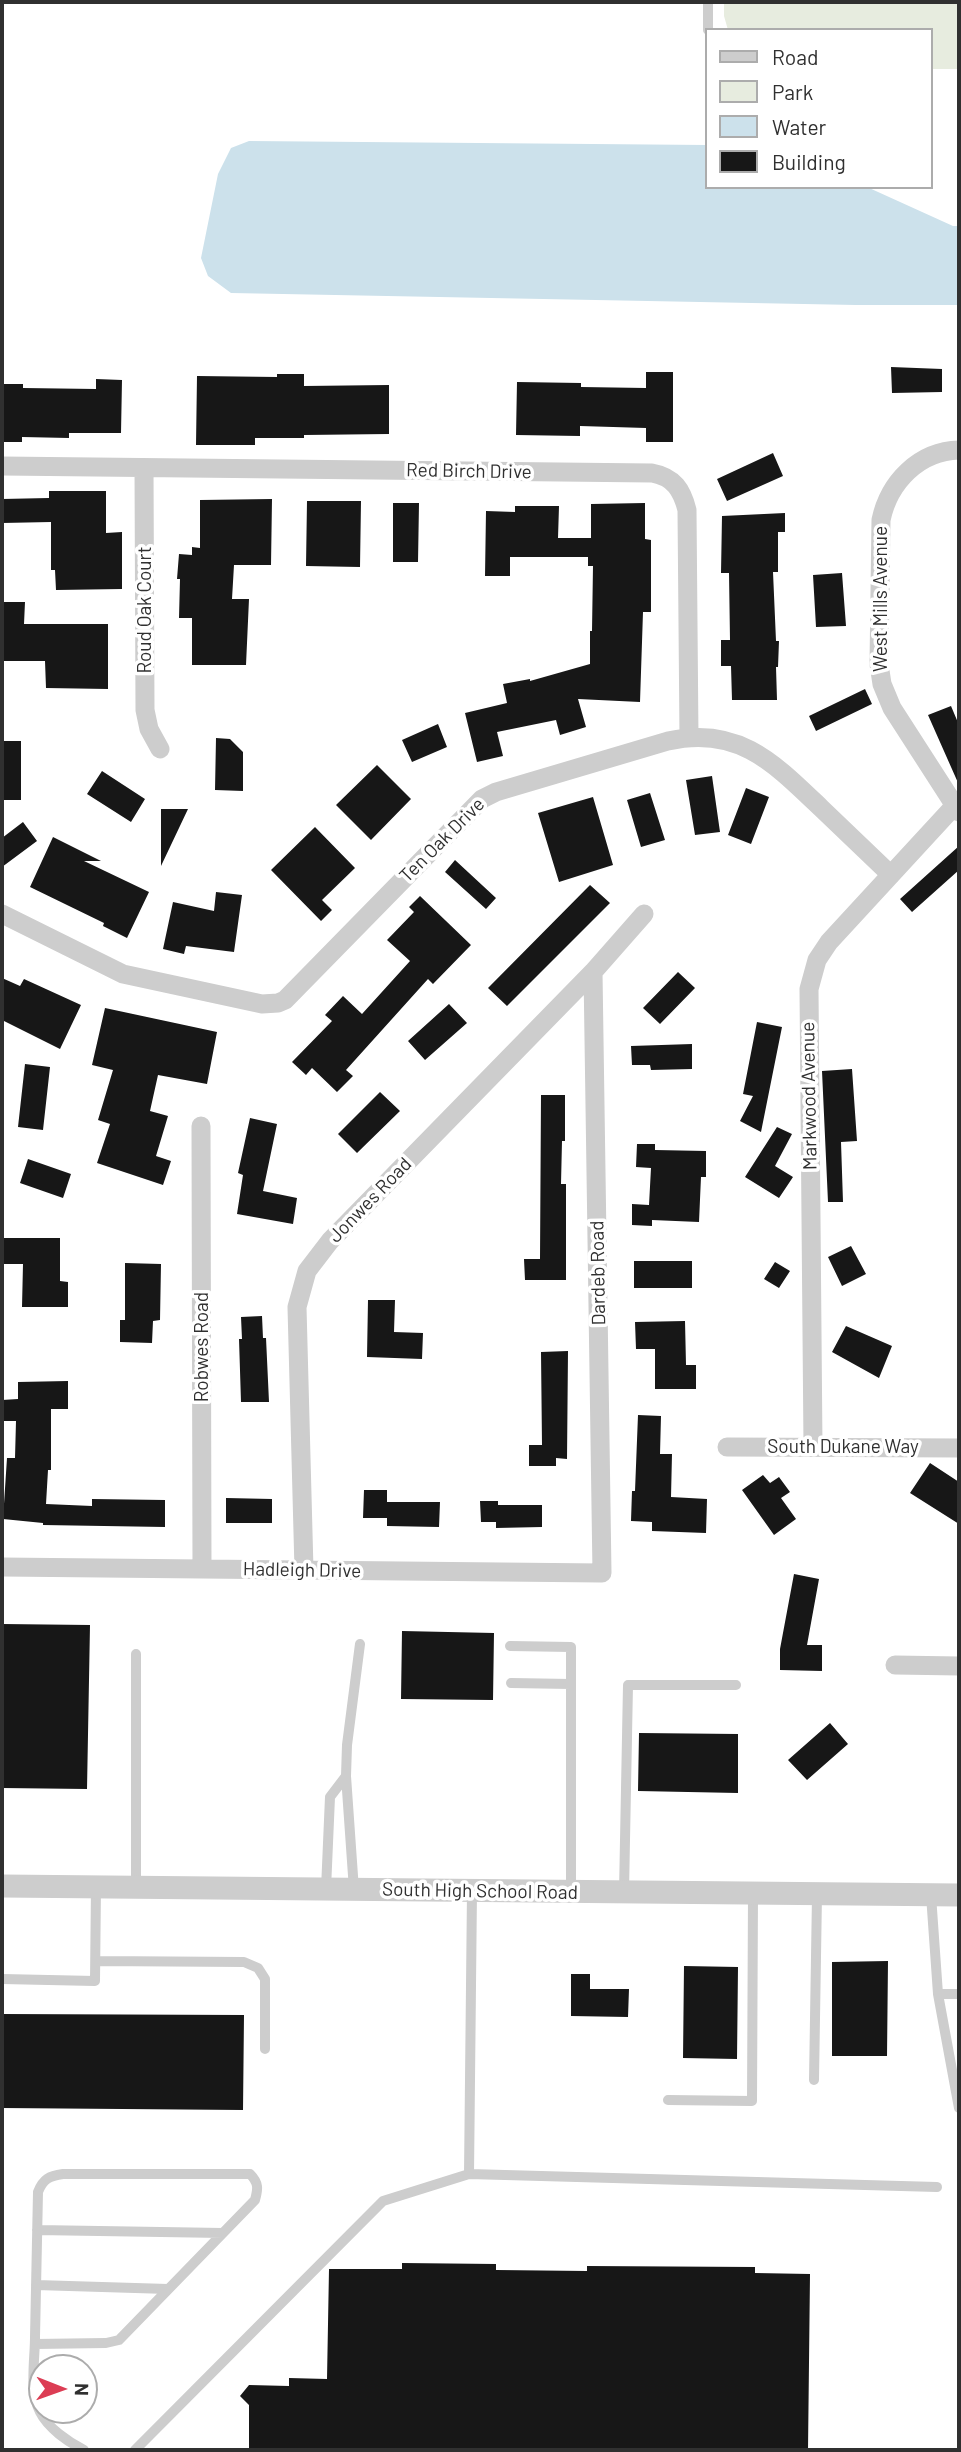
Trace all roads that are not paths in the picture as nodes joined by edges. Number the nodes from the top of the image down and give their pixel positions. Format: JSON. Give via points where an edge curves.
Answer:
{"nodes":[{"id":1,"x":708,"y":2,"type":"edge"},
{"id":2,"x":708,"y":28,"type":"edge"},
{"id":3,"x":959,"y":450,"type":"edge"},
{"id":4,"x":2,"y":466,"type":"edge"},
{"id":5,"x":144,"y":468,"type":"junction"},
{"id":6,"x":689,"y":738,"type":"junction"},
{"id":7,"x":160,"y":749,"type":"dead end"},
{"id":8,"x":958,"y":806,"type":"edge"},
{"id":9,"x":891,"y":875,"type":"junction"},
{"id":10,"x":2,"y":914,"type":"edge"},
{"id":11,"x":644,"y":914,"type":"dead end"},
{"id":12,"x":593,"y":972,"type":"junction"},
{"id":13,"x":201,"y":1126,"type":"dead end"},
{"id":14,"x":727,"y":1447,"type":"dead end"},
{"id":15,"x":813,"y":1447,"type":"junction"},
{"id":16,"x":959,"y":1448,"type":"edge"},
{"id":17,"x":2,"y":1567,"type":"edge"},
{"id":18,"x":202,"y":1569,"type":"junction"},
{"id":19,"x":304,"y":1570,"type":"junction"},
{"id":20,"x":602,"y":1573,"type":"joint"},
{"id":21,"x":360,"y":1644,"type":"dead end"},
{"id":22,"x":510,"y":1646,"type":"dead end"},
{"id":23,"x":136,"y":1654,"type":"dead end"},
{"id":24,"x":895,"y":1665,"type":"dead end"},
{"id":25,"x":959,"y":1666,"type":"edge"},
{"id":26,"x":511,"y":1683,"type":"dead end"},
{"id":27,"x":571,"y":1684,"type":"junction"},
{"id":28,"x":736,"y":1685,"type":"dead end"},
{"id":29,"x":346,"y":1776,"type":"junction"},
{"id":30,"x":2,"y":1886,"type":"edge"},
{"id":31,"x":96,"y":1886,"type":"junction"},
{"id":32,"x":136,"y":1887,"type":"junction"},
{"id":33,"x":326,"y":1889,"type":"junction"},
{"id":34,"x":354,"y":1890,"type":"junction"},
{"id":35,"x":472,"y":1891,"type":"junction"},
{"id":36,"x":571,"y":1892,"type":"junction"},
{"id":37,"x":624,"y":1893,"type":"junction"},
{"id":38,"x":753,"y":1894,"type":"junction"},
{"id":39,"x":817,"y":1894,"type":"junction"},
{"id":40,"x":931,"y":1895,"type":"junction"},
{"id":41,"x":959,"y":1895,"type":"edge"},
{"id":42,"x":96,"y":1961,"type":"junction"},
{"id":43,"x":2,"y":1979,"type":"edge"},
{"id":44,"x":939,"y":1994,"type":"junction"},
{"id":45,"x":959,"y":1994,"type":"edge"},
{"id":46,"x":265,"y":2049,"type":"dead end"},
{"id":47,"x":814,"y":2080,"type":"dead end"},
{"id":48,"x":668,"y":2100,"type":"dead end"},
{"id":49,"x":959,"y":2108,"type":"edge"},
{"id":50,"x":469,"y":2174,"type":"junction"},
{"id":51,"x":937,"y":2187,"type":"dead end"},
{"id":52,"x":37,"y":2230,"type":"junction"},
{"id":53,"x":223,"y":2233,"type":"junction"},
{"id":54,"x":36,"y":2285,"type":"junction"},
{"id":55,"x":168,"y":2290,"type":"junction"},
{"id":56,"x":35,"y":2344,"type":"junction"},
{"id":57,"x":84,"y":2450,"type":"edge"},
{"id":58,"x":135,"y":2450,"type":"edge"}],
"edges":[{"from":1,"to":2,"type":"lane"},
{"from":3,"to":8,"type":"street","name":"West Mills Avenue","via":[[935,455],[908,469],[886,501],[881,520],[879,664],[892,708]]},
{"from":4,"to":5,"type":"street","name":"Red Birch Drive"},
{"from":5,"to":6,"type":"street","name":"Red Birch Drive","via":[[652,472],[665,476],[680,489],[687,510]]},
{"from":5,"to":7,"type":"street","name":"Roud Oak Court","via":[[145,710]]},
{"from":6,"to":9,"type":"street","name":"Ten Oak Drive","via":[[731,742],[769,760]]},
{"from":6,"to":10,"type":"street","name":"Ten Oak Drive","via":[[482,799],[278,1003],[262,1004],[123,974]]},
{"from":8,"to":9,"type":"street","name":"Markwood Avenue"},
{"from":9,"to":15,"type":"street","name":"Markwood Avenue","via":[[820,954],[809,989]]},
{"from":11,"to":12,"type":"street","name":"Jonwes Road"},
{"from":12,"to":19,"type":"street","name":"Jonwes Road","via":[[339,1231],[307,1271],[297,1307]]},
{"from":12,"to":20,"type":"street","name":"Dardeb Road"},
{"from":13,"to":18,"type":"street","name":"Robwes Road"},
{"from":14,"to":15,"type":"street","name":"South Dukane Way"},
{"from":15,"to":16,"type":"street","name":"South Dukane Way"},
{"from":17,"to":18,"type":"street","name":"Hadleigh Drive"},
{"from":18,"to":19,"type":"street","name":"Hadleigh Drive"},
{"from":19,"to":20,"type":"street","name":"Hadleigh Drive"},
{"from":21,"to":29,"type":"lane"},
{"from":22,"to":27,"type":"lane","via":[[571,1647]]},
{"from":23,"to":32,"type":"lane"},
{"from":24,"to":25,"type":"street"},
{"from":26,"to":27,"type":"lane"},
{"from":27,"to":36,"type":"lane"},
{"from":28,"to":37,"type":"lane","via":[[628,1685]]},
{"from":29,"to":33,"type":"lane","via":[[330,1797]]},
{"from":29,"to":34,"type":"lane"},
{"from":30,"to":31,"type":"street","name":"South High School Road"},
{"from":31,"to":32,"type":"street","name":"South High School Road"},
{"from":31,"to":42,"type":"lane"},
{"from":32,"to":33,"type":"street","name":"South High School Road"},
{"from":33,"to":34,"type":"street","name":"South High School Road"},
{"from":34,"to":35,"type":"street","name":"South High School Road"},
{"from":35,"to":36,"type":"street","name":"South High School Road"},
{"from":35,"to":50,"type":"lane"},
{"from":36,"to":37,"type":"street","name":"South High School Road"},
{"from":37,"to":38,"type":"street","name":"South High School Road"},
{"from":38,"to":39,"type":"street","name":"South High School Road"},
{"from":38,"to":48,"type":"lane","via":[[752,2101]]},
{"from":39,"to":40,"type":"street","name":"South High School Road"},
{"from":39,"to":47,"type":"lane"},
{"from":40,"to":41,"type":"street","name":"South High School Road"},
{"from":40,"to":44,"type":"lane"},
{"from":42,"to":43,"type":"lane","via":[[95,1981]]},
{"from":42,"to":46,"type":"lane","via":[[244,1962],[258,1968],[265,1979]]},
{"from":44,"to":45,"type":"lane"},
{"from":44,"to":49,"type":"lane"},
{"from":50,"to":51,"type":"lane"},
{"from":50,"to":58,"type":"lane","via":[[383,2202]]},
{"from":52,"to":53,"type":"lane"},
{"from":52,"to":53,"type":"lane","via":[[38,2192],[51,2176],[250,2174],[258,2189],[255,2200]]},
{"from":52,"to":54,"type":"lane"},
{"from":53,"to":55,"type":"lane"},
{"from":54,"to":55,"type":"lane"},
{"from":54,"to":56,"type":"lane"},
{"from":55,"to":56,"type":"lane","via":[[119,2340]]},
{"from":56,"to":57,"type":"lane","via":[[39,2411],[49,2425]]}]}
